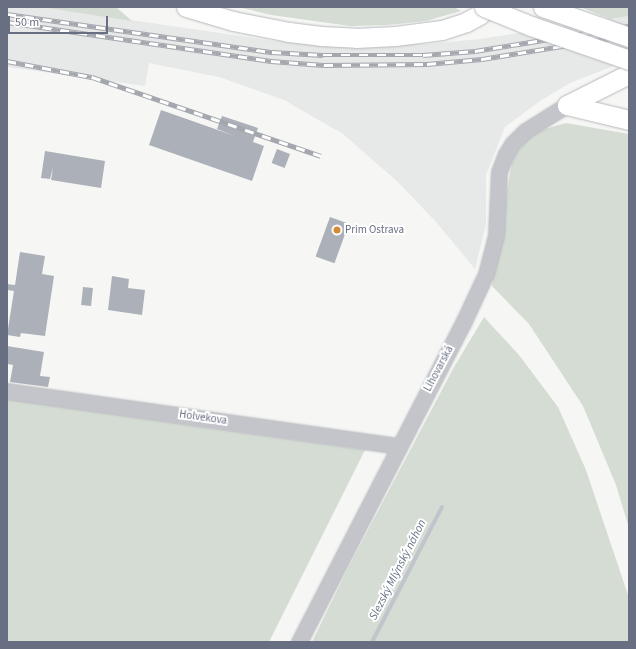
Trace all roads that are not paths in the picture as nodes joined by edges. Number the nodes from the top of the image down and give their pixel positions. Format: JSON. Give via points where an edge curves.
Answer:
{"nodes":[{"id":1,"x":186,"y":7,"type":"edge"},
{"id":2,"x":484,"y":7,"type":"edge"},
{"id":3,"x":488,"y":7,"type":"edge"},
{"id":4,"x":543,"y":7,"type":"edge"},
{"id":5,"x":629,"y":37,"type":"edge"},
{"id":6,"x":629,"y":60,"type":"edge"},
{"id":7,"x":629,"y":74,"type":"edge"},
{"id":8,"x":567,"y":105,"type":"junction"},
{"id":9,"x":629,"y":120,"type":"edge"},
{"id":10,"x":7,"y":391,"type":"edge"},
{"id":11,"x":399,"y":446,"type":"junction"},
{"id":12,"x":299,"y":642,"type":"edge"}],
"edges":[{"from":1,"to":3,"type":"main road","via":[[233,21],[289,32],[363,38],[442,30],[466,22]]},
{"from":2,"to":6,"type":"main road","bridge":true},
{"from":4,"to":5,"type":"main road","bridge":true},
{"from":7,"to":8,"type":"main road"},
{"from":8,"to":9,"type":"main road"},
{"from":8,"to":11,"type":"street","name":"Lihovarská","via":[[525,131],[506,154],[499,172],[496,235],[486,274]]},
{"from":10,"to":11,"type":"street","name":"Holvekova"},
{"from":11,"to":12,"type":"street","name":"Lihovarská"}]}
